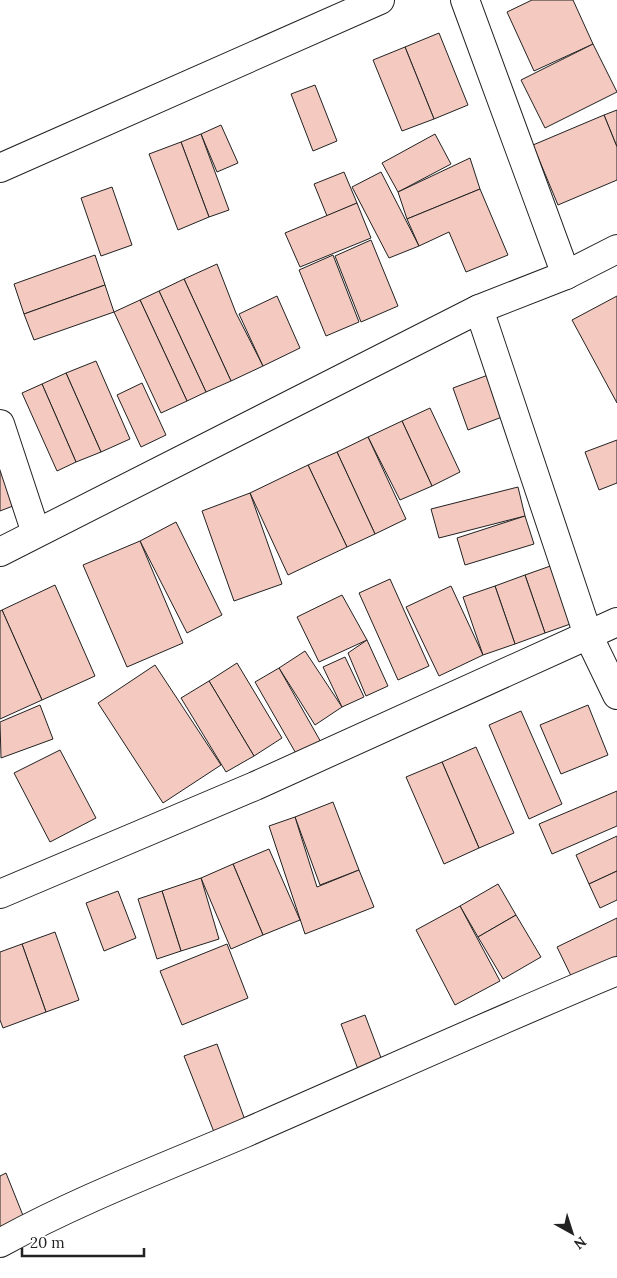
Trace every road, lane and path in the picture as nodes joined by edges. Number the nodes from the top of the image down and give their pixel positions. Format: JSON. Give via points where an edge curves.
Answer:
{"nodes":[{"id":1,"x":380,"y":0,"type":"edge"},
{"id":2,"x":465,"y":0,"type":"edge"},
{"id":3,"x":0,"y":168,"type":"edge"},
{"id":4,"x":617,"y":249,"type":"edge"},
{"id":5,"x":566,"y":275,"type":"junction"},
{"id":6,"x":479,"y":310,"type":"junction"},
{"id":7,"x":0,"y":424,"type":"edge"},
{"id":8,"x":36,"y":534,"type":"junction"},
{"id":9,"x":0,"y":552,"type":"edge"},
{"id":10,"x":617,"y":622,"type":"edge"},
{"id":11,"x":588,"y":635,"type":"junction"},
{"id":12,"x":617,"y":695,"type":"edge"},
{"id":13,"x":0,"y":894,"type":"edge"},
{"id":14,"x":617,"y":971,"type":"edge"},
{"id":15,"x":0,"y":1243,"type":"edge"}],
"edges":[{"from":1,"to":3,"type":"street"},
{"from":2,"to":5,"type":"street"},
{"from":4,"to":5,"type":"street"},
{"from":5,"to":6,"type":"street"},
{"from":6,"to":8,"type":"street"},
{"from":6,"to":11,"type":"street"},
{"from":7,"to":8,"type":"street"},
{"from":8,"to":9,"type":"street"},
{"from":10,"to":11,"type":"street"},
{"from":11,"to":12,"type":"street"},
{"from":11,"to":13,"type":"street","via":[[255,786]]},
{"from":14,"to":15,"type":"street","via":[[45,1219]]}]}
